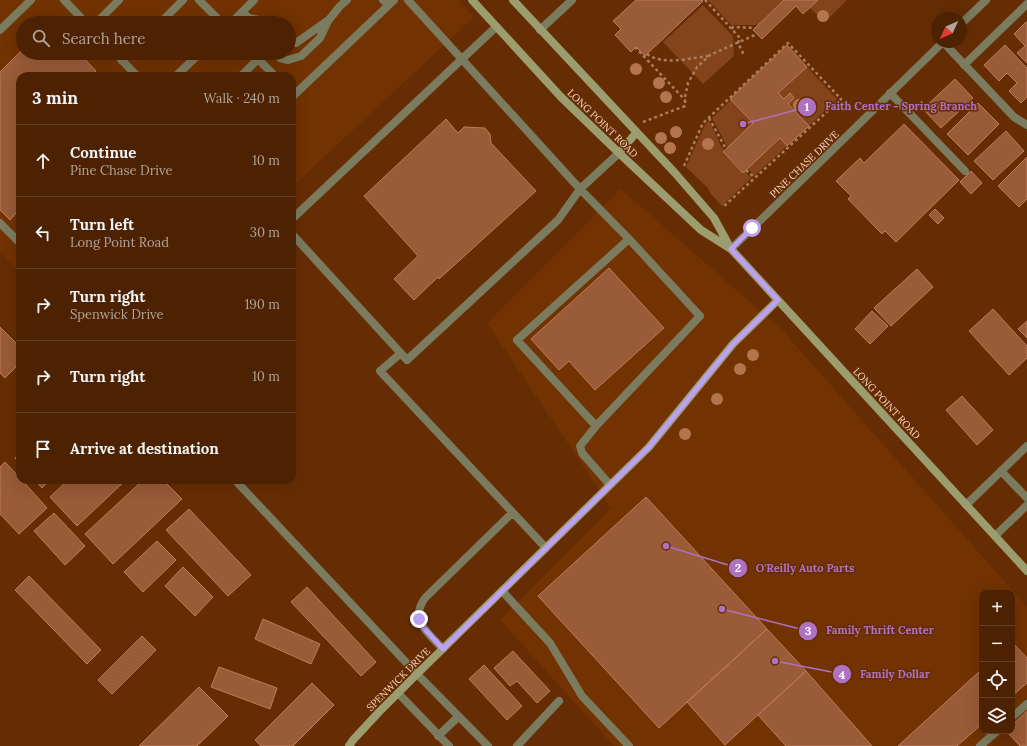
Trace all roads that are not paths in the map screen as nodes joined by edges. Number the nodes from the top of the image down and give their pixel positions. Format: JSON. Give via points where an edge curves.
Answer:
{"nodes":[{"id":1,"x":31,"y":0,"type":"edge"},
{"id":2,"x":64,"y":0,"type":"edge"},
{"id":3,"x":119,"y":0,"type":"edge"},
{"id":4,"x":183,"y":0,"type":"edge"},
{"id":5,"x":199,"y":0,"type":"edge"},
{"id":6,"x":254,"y":0,"type":"edge"},
{"id":7,"x":347,"y":0,"type":"edge"},
{"id":8,"x":408,"y":0,"type":"edge"},
{"id":9,"x":472,"y":0,"type":"edge"},
{"id":10,"x":513,"y":0,"type":"edge"},
{"id":11,"x":572,"y":0,"type":"edge"},
{"id":12,"x":986,"y":0,"type":"edge"},
{"id":13,"x":389,"y":2,"type":"edge"},
{"id":14,"x":1027,"y":4,"type":"edge"},
{"id":15,"x":242,"y":12,"type":"junction"},
{"id":16,"x":79,"y":16,"type":"edge"},
{"id":17,"x":103,"y":16,"type":"edge"},
{"id":18,"x":167,"y":16,"type":"edge"},
{"id":19,"x":215,"y":16,"type":"edge"},
{"id":20,"x":238,"y":16,"type":"edge"},
{"id":21,"x":246,"y":16,"type":"edge"},
{"id":22,"x":967,"y":18,"type":"edge"},
{"id":23,"x":328,"y":21,"type":"junction"},
{"id":24,"x":496,"y":27,"type":"junction"},
{"id":25,"x":0,"y":30,"type":"edge"},
{"id":26,"x":540,"y":30,"type":"junction"},
{"id":27,"x":296,"y":43,"type":"edge"},
{"id":28,"x":937,"y":48,"type":"edge"},
{"id":29,"x":948,"y":48,"type":"edge"},
{"id":30,"x":296,"y":58,"type":"edge"},
{"id":31,"x":461,"y":59,"type":"junction"},
{"id":32,"x":193,"y":60,"type":"edge"},
{"id":33,"x":252,"y":60,"type":"edge"},
{"id":34,"x":259,"y":60,"type":"edge"},
{"id":35,"x":122,"y":61,"type":"edge"},
{"id":36,"x":964,"y":65,"type":"junction"},
{"id":37,"x":132,"y":72,"type":"edge"},
{"id":38,"x":180,"y":72,"type":"edge"},
{"id":39,"x":244,"y":72,"type":"edge"},
{"id":40,"x":271,"y":72,"type":"edge"},
{"id":41,"x":296,"y":92,"type":"edge"},
{"id":42,"x":890,"y":93,"type":"junction"},
{"id":43,"x":1027,"y":125,"type":"edge"},
{"id":44,"x":636,"y":133,"type":"junction"},
{"id":45,"x":619,"y":153,"type":"junction"},
{"id":46,"x":965,"y":171,"type":"dead end"},
{"id":47,"x":580,"y":189,"type":"junction"},
{"id":48,"x":296,"y":215,"type":"edge"},
{"id":49,"x":0,"y":223,"type":"edge"},
{"id":50,"x":296,"y":238,"type":"edge"},
{"id":51,"x":16,"y":239,"type":"edge"},
{"id":52,"x":629,"y":239,"type":"junction"},
{"id":53,"x":731,"y":249,"type":"junction"},
{"id":54,"x":778,"y":300,"type":"junction"},
{"id":55,"x":401,"y":353,"type":"junction"},
{"id":56,"x":596,"y":426,"type":"junction"},
{"id":57,"x":1027,"y":446,"type":"edge"},
{"id":58,"x":1001,"y":471,"type":"junction"},
{"id":59,"x":239,"y":484,"type":"edge"},
{"id":60,"x":610,"y":485,"type":"junction"},
{"id":61,"x":1027,"y":498,"type":"edge"},
{"id":62,"x":966,"y":505,"type":"junction"},
{"id":63,"x":1027,"y":506,"type":"edge"},
{"id":64,"x":512,"y":513,"type":"junction"},
{"id":65,"x":995,"y":536,"type":"junction"},
{"id":66,"x":546,"y":548,"type":"junction"},
{"id":67,"x":1027,"y":571,"type":"edge"},
{"id":68,"x":502,"y":591,"type":"junction"},
{"id":69,"x":443,"y":649,"type":"junction"},
{"id":70,"x":417,"y":674,"type":"junction"},
{"id":71,"x":398,"y":693,"type":"junction"},
{"id":72,"x":559,"y":701,"type":"dead end"},
{"id":73,"x":1027,"y":704,"type":"edge"},
{"id":74,"x":1015,"y":714,"type":"edge"},
{"id":75,"x":458,"y":717,"type":"junction"},
{"id":76,"x":994,"y":734,"type":"edge"},
{"id":77,"x":438,"y":736,"type":"junction"},
{"id":78,"x":349,"y":746,"type":"edge"},
{"id":79,"x":450,"y":746,"type":"edge"},
{"id":80,"x":488,"y":746,"type":"edge"},
{"id":81,"x":517,"y":746,"type":"edge"},
{"id":82,"x":629,"y":746,"type":"edge"},
{"id":83,"x":980,"y":746,"type":"edge"}],
"edges":[{"from":1,"to":25,"type":"street"},
{"from":2,"to":16,"type":"street"},
{"from":3,"to":17,"type":"street"},
{"from":4,"to":18,"type":"street"},
{"from":5,"to":19,"type":"street"},
{"from":6,"to":15,"type":"street"},
{"from":7,"to":23,"type":"street"},
{"from":8,"to":31,"type":"street"},
{"from":9,"to":24,"type":"main road","name":"LONG POINT ROAD"},
{"from":10,"to":26,"type":"main road","name":"LONG POINT ROAD"},
{"from":11,"to":26,"type":"street"},
{"from":12,"to":22,"type":"street"},
{"from":13,"to":41,"type":"street"},
{"from":14,"to":36,"type":"street"},
{"from":15,"to":20,"type":"street"},
{"from":15,"to":21,"type":"street"},
{"from":23,"to":27,"type":"street"},
{"from":23,"to":30,"type":"street","via":[[320,38]]},
{"from":24,"to":31,"type":"street"},
{"from":24,"to":45,"type":"main road","name":"LONG POINT ROAD","via":[[561,97]]},
{"from":26,"to":44,"type":"main road","name":"LONG POINT ROAD"},
{"from":28,"to":42,"type":"street","name":"PINE CHASE DRIVE"},
{"from":29,"to":36,"type":"street"},
{"from":31,"to":47,"type":"street"},
{"from":31,"to":48,"type":"street"},
{"from":32,"to":38,"type":"street"},
{"from":33,"to":39,"type":"street"},
{"from":34,"to":40,"type":"street"},
{"from":35,"to":37,"type":"street"},
{"from":36,"to":43,"type":"street","via":[[1014,117]]},
{"from":42,"to":46,"type":"street"},
{"from":42,"to":53,"type":"street","name":"PINE CHASE DRIVE"},
{"from":44,"to":45,"type":"main road"},
{"from":44,"to":53,"type":"main road","name":"LONG POINT ROAD","via":[[714,218]]},
{"from":45,"to":47,"type":"street"},
{"from":45,"to":53,"type":"main road","name":"LONG POINT ROAD","via":[[701,230]]},
{"from":47,"to":52,"type":"street"},
{"from":47,"to":55,"type":"street","via":[[558,220],[407,360]]},
{"from":49,"to":51,"type":"street"},
{"from":50,"to":55,"type":"street"},
{"from":52,"to":56,"type":"street","via":[[700,316]]},
{"from":52,"to":56,"type":"street","via":[[517,340]]},
{"from":53,"to":54,"type":"main road","name":"LONG POINT ROAD"},
{"from":54,"to":60,"type":"main road","name":"SPENWICK DRIVE","via":[[733,344],[649,447]]},
{"from":54,"to":62,"type":"main road","name":"LONG POINT ROAD"},
{"from":55,"to":64,"type":"street","via":[[380,371]]},
{"from":56,"to":60,"type":"street","via":[[580,446],[582,453]]},
{"from":57,"to":58,"type":"street"},
{"from":58,"to":61,"type":"street"},
{"from":58,"to":62,"type":"street"},
{"from":59,"to":70,"type":"street"},
{"from":60,"to":66,"type":"main road","name":"SPENWICK DRIVE"},
{"from":62,"to":65,"type":"main road","name":"LONG POINT ROAD"},
{"from":63,"to":65,"type":"street"},
{"from":64,"to":66,"type":"street"},
{"from":64,"to":69,"type":"street","via":[[420,605],[418,611],[422,626]]},
{"from":65,"to":67,"type":"main road","name":"LONG POINT ROAD"},
{"from":66,"to":68,"type":"main road","name":"SPENWICK DRIVE"},
{"from":68,"to":69,"type":"main road","name":"SPENWICK DRIVE"},
{"from":68,"to":82,"type":"street","via":[[550,643],[582,696]]},
{"from":69,"to":70,"type":"main road","name":"SPENWICK DRIVE"},
{"from":70,"to":71,"type":"main road","name":"SPENWICK DRIVE"},
{"from":70,"to":75,"type":"street"},
{"from":71,"to":77,"type":"street"},
{"from":71,"to":78,"type":"main road","name":"SPENWICK DRIVE"},
{"from":72,"to":81,"type":"street"},
{"from":73,"to":74,"type":"street"},
{"from":75,"to":77,"type":"street"},
{"from":75,"to":80,"type":"street"},
{"from":76,"to":83,"type":"street"},
{"from":77,"to":79,"type":"street"}]}
